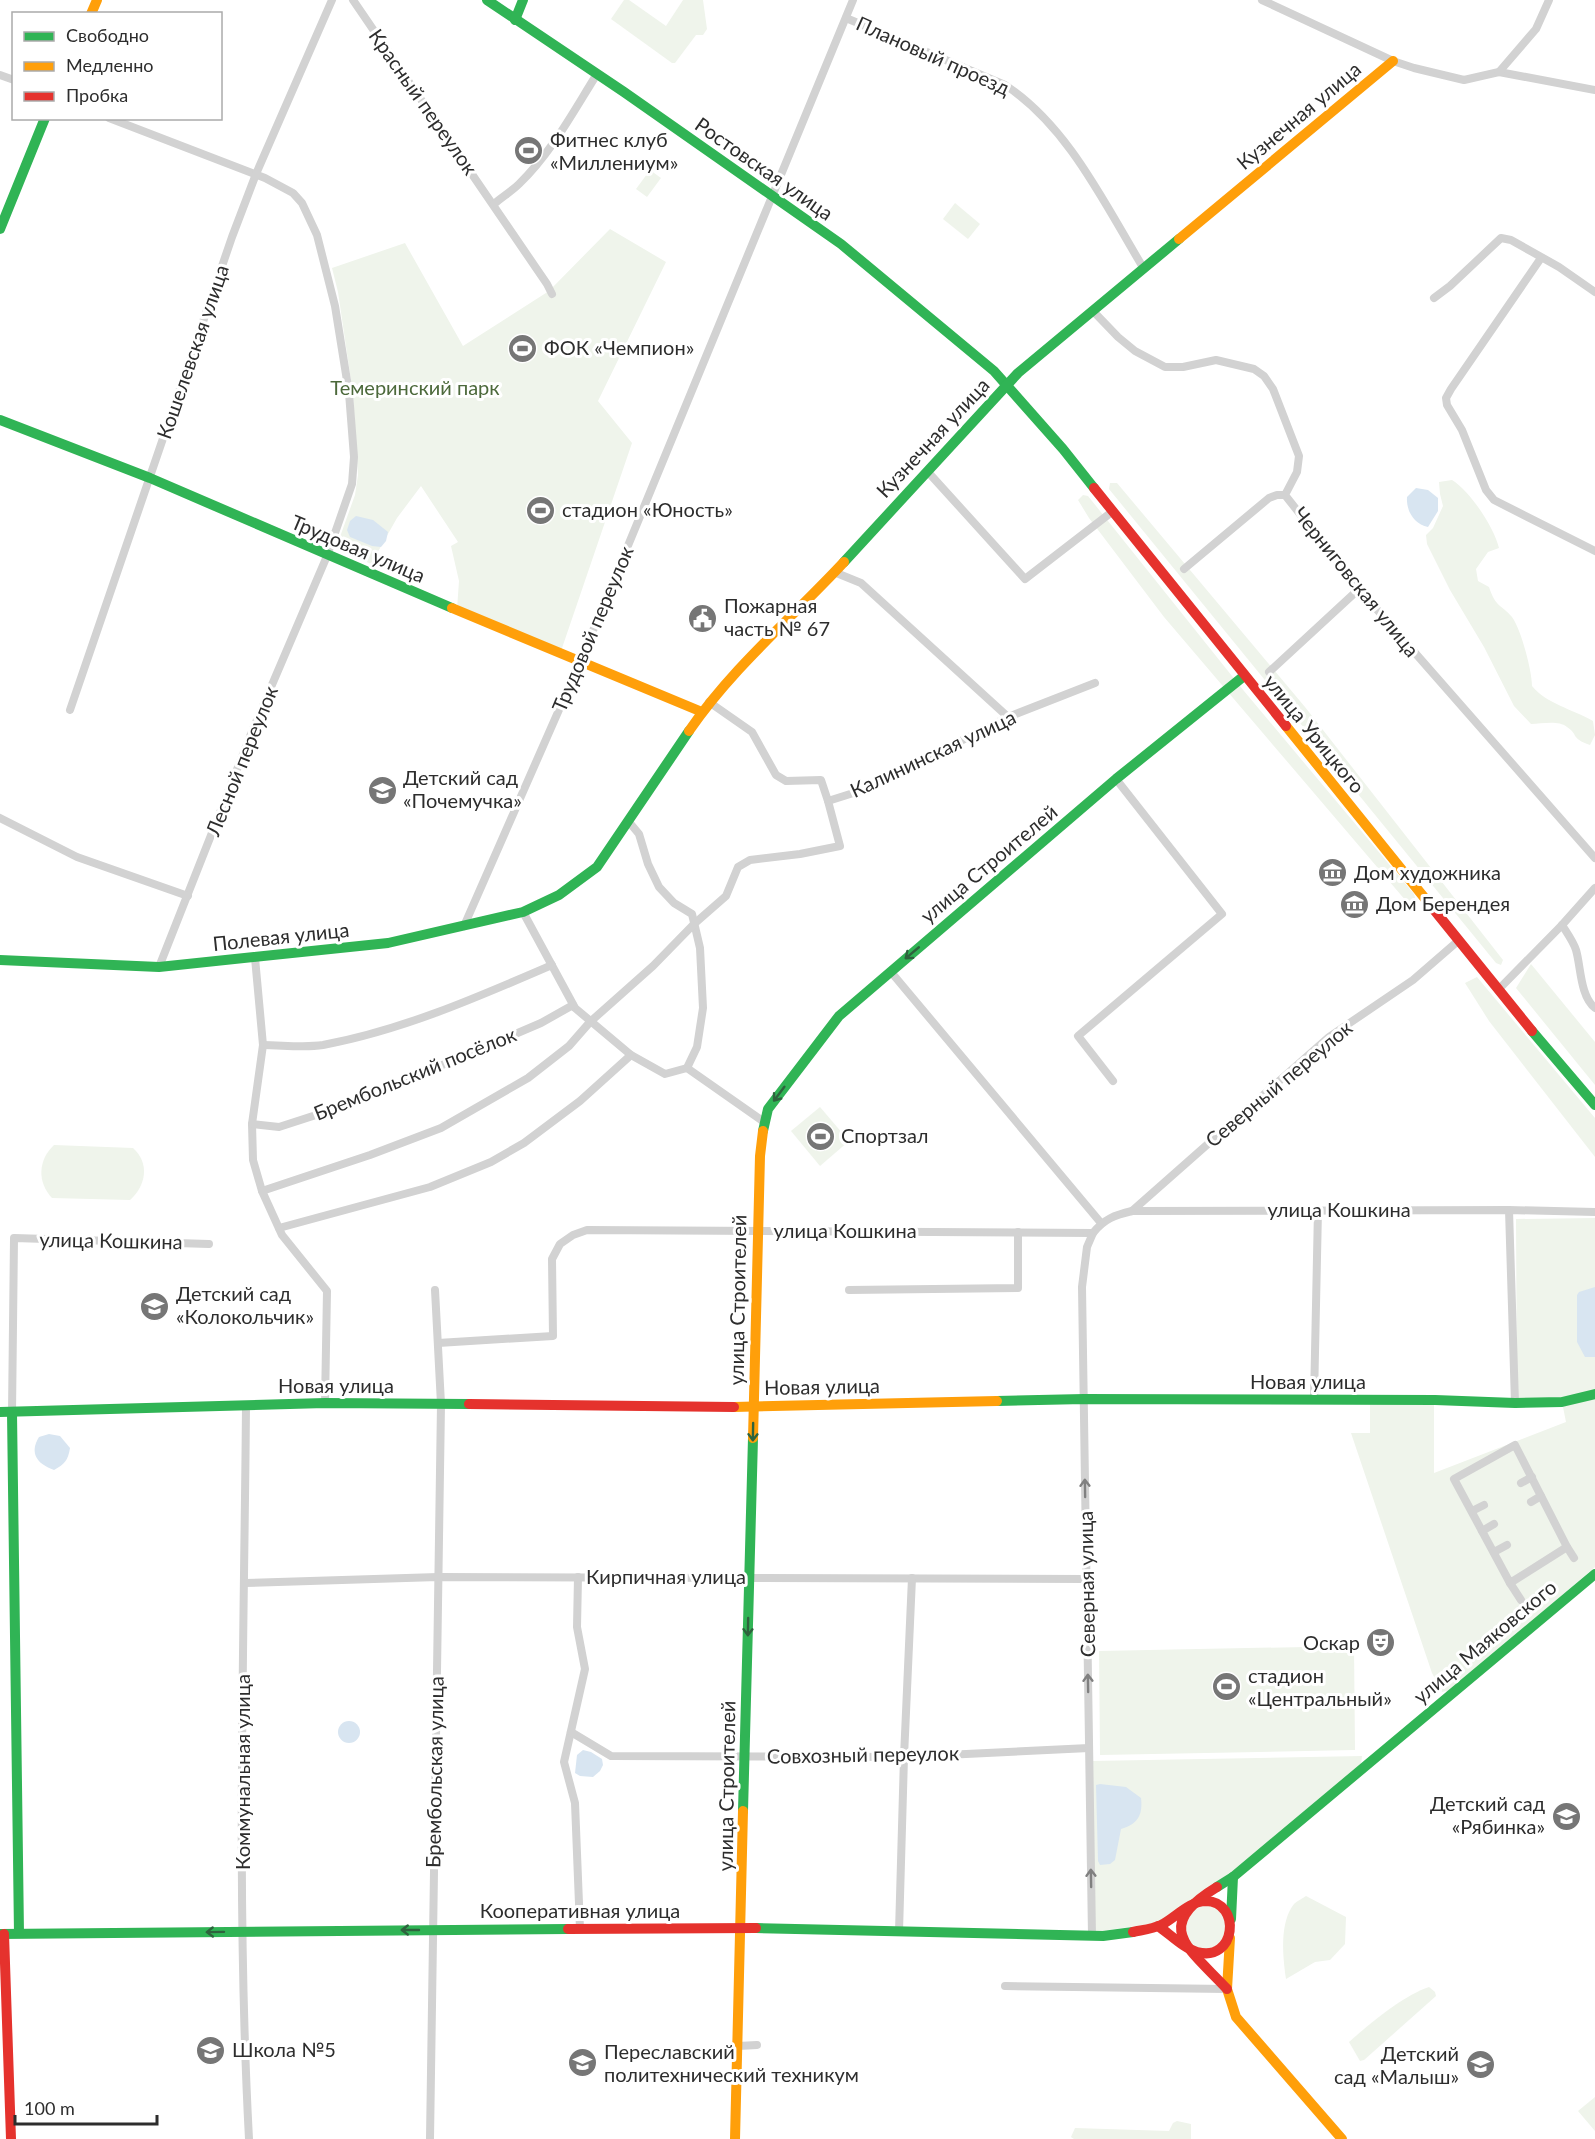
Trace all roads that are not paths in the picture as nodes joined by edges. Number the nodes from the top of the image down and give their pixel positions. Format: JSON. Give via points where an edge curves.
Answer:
{"nodes":[{"id":1,"x":332,"y":0,"type":"edge"},
{"id":2,"x":353,"y":0,"type":"edge"},
{"id":3,"x":487,"y":0,"type":"edge"},
{"id":4,"x":523,"y":0,"type":"edge"},
{"id":5,"x":853,"y":0,"type":"edge"},
{"id":6,"x":1262,"y":0,"type":"edge"},
{"id":7,"x":1549,"y":0,"type":"edge"},
{"id":8,"x":846,"y":18,"type":"junction"},
{"id":9,"x":515,"y":20,"type":"junction"},
{"id":10,"x":1393,"y":61,"type":"junction"},
{"id":11,"x":1499,"y":72,"type":"junction"},
{"id":12,"x":597,"y":74,"type":"junction"},
{"id":13,"x":1595,"y":90,"type":"edge"},
{"id":14,"x":44,"y":120,"type":"edge"},
{"id":15,"x":114,"y":120,"type":"edge"},
{"id":16,"x":256,"y":174,"type":"junction"},
{"id":17,"x":773,"y":196,"type":"junction"},
{"id":18,"x":494,"y":204,"type":"junction"},
{"id":19,"x":0,"y":229,"type":"edge"},
{"id":20,"x":1541,"y":258,"type":"junction"},
{"id":21,"x":1144,"y":269,"type":"junction"},
{"id":22,"x":1591,"y":289,"type":"edge"},
{"id":23,"x":552,"y":294,"type":"dead end"},
{"id":24,"x":1434,"y":298,"type":"dead end"},
{"id":25,"x":1093,"y":311,"type":"junction"},
{"id":26,"x":1007,"y":384,"type":"junction"},
{"id":27,"x":0,"y":420,"type":"edge"},
{"id":28,"x":928,"y":472,"type":"junction"},
{"id":29,"x":150,"y":478,"type":"junction"},
{"id":30,"x":1285,"y":495,"type":"junction"},
{"id":31,"x":1113,"y":511,"type":"junction"},
{"id":32,"x":1595,"y":551,"type":"edge"},
{"id":33,"x":327,"y":556,"type":"junction"},
{"id":34,"x":1184,"y":569,"type":"dead end"},
{"id":35,"x":834,"y":572,"type":"junction"},
{"id":36,"x":1359,"y":589,"type":"junction"},
{"id":37,"x":580,"y":662,"type":"junction"},
{"id":38,"x":1269,"y":672,"type":"dead end"},
{"id":39,"x":1244,"y":676,"type":"junction"},
{"id":40,"x":1095,"y":683,"type":"dead end"},
{"id":41,"x":709,"y":702,"type":"junction"},
{"id":42,"x":70,"y":710,"type":"dead end"},
{"id":43,"x":702,"y":712,"type":"junction"},
{"id":44,"x":1008,"y":717,"type":"junction"},
{"id":45,"x":1116,"y":779,"type":"junction"},
{"id":46,"x":828,"y":801,"type":"junction"},
{"id":47,"x":0,"y":818,"type":"edge"},
{"id":48,"x":628,"y":822,"type":"junction"},
{"id":49,"x":1595,"y":858,"type":"edge"},
{"id":50,"x":1595,"y":888,"type":"edge"},
{"id":51,"x":559,"y":895,"type":"joint"},
{"id":52,"x":188,"y":896,"type":"junction"},
{"id":53,"x":524,"y":912,"type":"junction"},
{"id":54,"x":694,"y":924,"type":"junction"},
{"id":55,"x":1562,"y":925,"type":"junction"},
{"id":56,"x":464,"y":926,"type":"junction"},
{"id":57,"x":1458,"y":941,"type":"junction"},
{"id":58,"x":255,"y":958,"type":"junction"},
{"id":59,"x":0,"y":960,"type":"edge"},
{"id":60,"x":552,"y":965,"type":"junction"},
{"id":61,"x":159,"y":967,"type":"junction"},
{"id":62,"x":891,"y":972,"type":"junction"},
{"id":63,"x":1498,"y":990,"type":"junction"},
{"id":64,"x":573,"y":1005,"type":"junction"},
{"id":65,"x":1595,"y":1008,"type":"edge"},
{"id":66,"x":590,"y":1022,"type":"junction"},
{"id":67,"x":263,"y":1045,"type":"junction"},
{"id":68,"x":631,"y":1055,"type":"junction"},
{"id":69,"x":687,"y":1068,"type":"junction"},
{"id":70,"x":1113,"y":1081,"type":"dead end"},
{"id":71,"x":1595,"y":1105,"type":"edge"},
{"id":72,"x":764,"y":1122,"type":"junction"},
{"id":73,"x":252,"y":1124,"type":"junction"},
{"id":74,"x":262,"y":1191,"type":"junction"},
{"id":75,"x":1318,"y":1210,"type":"junction"},
{"id":76,"x":1509,"y":1210,"type":"junction"},
{"id":77,"x":1132,"y":1211,"type":"junction"},
{"id":78,"x":1595,"y":1212,"type":"edge"},
{"id":79,"x":1101,"y":1223,"type":"junction"},
{"id":80,"x":279,"y":1228,"type":"junction"},
{"id":81,"x":758,"y":1230,"type":"junction"},
{"id":82,"x":1018,"y":1232,"type":"junction"},
{"id":83,"x":1093,"y":1233,"type":"junction"},
{"id":84,"x":208,"y":1244,"type":"dead end"},
{"id":85,"x":435,"y":1290,"type":"dead end"},
{"id":86,"x":849,"y":1290,"type":"dead end"},
{"id":87,"x":438,"y":1343,"type":"junction"},
{"id":88,"x":1595,"y":1394,"type":"edge"},
{"id":89,"x":1084,"y":1399,"type":"junction"},
{"id":90,"x":1314,"y":1400,"type":"junction"},
{"id":91,"x":325,"y":1403,"type":"junction"},
{"id":92,"x":1515,"y":1403,"type":"junction"},
{"id":93,"x":441,"y":1404,"type":"junction"},
{"id":94,"x":246,"y":1406,"type":"junction"},
{"id":95,"x":753,"y":1407,"type":"junction"},
{"id":96,"x":0,"y":1412,"type":"edge"},
{"id":97,"x":12,"y":1413,"type":"junction"},
{"id":98,"x":1532,"y":1477,"type":"junction"},
{"id":99,"x":1521,"y":1483,"type":"dead end"},
{"id":100,"x":1541,"y":1496,"type":"junction"},
{"id":101,"x":1531,"y":1502,"type":"dead end"},
{"id":102,"x":1484,"y":1505,"type":"dead end"},
{"id":103,"x":1472,"y":1510,"type":"junction"},
{"id":104,"x":1551,"y":1516,"type":"junction"},
{"id":105,"x":1541,"y":1521,"type":"dead end"},
{"id":106,"x":1494,"y":1524,"type":"dead end"},
{"id":107,"x":1482,"y":1531,"type":"junction"},
{"id":108,"x":1507,"y":1545,"type":"dead end"},
{"id":109,"x":1567,"y":1547,"type":"junction"},
{"id":110,"x":1494,"y":1552,"type":"junction"},
{"id":111,"x":1574,"y":1558,"type":"dead end"},
{"id":112,"x":1595,"y":1574,"type":"edge"},
{"id":113,"x":750,"y":1576,"type":"junction"},
{"id":114,"x":438,"y":1577,"type":"junction"},
{"id":115,"x":578,"y":1577,"type":"junction"},
{"id":116,"x":912,"y":1578,"type":"junction"},
{"id":117,"x":1087,"y":1579,"type":"junction"},
{"id":118,"x":245,"y":1583,"type":"junction"},
{"id":119,"x":1510,"y":1583,"type":"junction"},
{"id":120,"x":1521,"y":1600,"type":"dead end"},
{"id":121,"x":571,"y":1732,"type":"junction"},
{"id":122,"x":1089,"y":1748,"type":"junction"},
{"id":123,"x":745,"y":1756,"type":"junction"},
{"id":124,"x":904,"y":1757,"type":"junction"},
{"id":125,"x":1233,"y":1877,"type":"junction"},
{"id":126,"x":1195,"y":1903,"type":"junction"},
{"id":127,"x":1158,"y":1926,"type":"junction"},
{"id":128,"x":741,"y":1928,"type":"junction"},
{"id":129,"x":580,"y":1929,"type":"junction"},
{"id":130,"x":433,"y":1930,"type":"junction"},
{"id":131,"x":242,"y":1932,"type":"junction"},
{"id":132,"x":899,"y":1932,"type":"junction"},
{"id":133,"x":19,"y":1933,"type":"junction"},
{"id":134,"x":1231,"y":1933,"type":"junction"},
{"id":135,"x":2,"y":1934,"type":"edge"},
{"id":136,"x":1092,"y":1936,"type":"junction"},
{"id":137,"x":1184,"y":1944,"type":"junction"},
{"id":138,"x":1005,"y":1986,"type":"dead end"},
{"id":139,"x":1227,"y":1989,"type":"junction"},
{"id":140,"x":757,"y":2045,"type":"dead end"},
{"id":141,"x":738,"y":2046,"type":"junction"},
{"id":142,"x":11,"y":2139,"type":"edge"},
{"id":143,"x":249,"y":2139,"type":"edge"},
{"id":144,"x":430,"y":2139,"type":"edge"},
{"id":145,"x":735,"y":2139,"type":"edge"},
{"id":146,"x":1342,"y":2139,"type":"edge"}],
"edges":[{"from":1,"to":16,"type":"street","name":"Кошелевская улица"},
{"from":2,"to":18,"type":"street","name":"Красный переулок"},
{"from":3,"to":9,"type":"street","name":"Ростовская улица"},
{"from":4,"to":9,"type":"street"},
{"from":5,"to":8,"type":"street","name":"Трудовой переулок"},
{"from":6,"to":10,"type":"street"},
{"from":7,"to":11,"type":"street","via":[[1536,29]]},
{"from":8,"to":17,"type":"street","name":"Трудовой переулок"},
{"from":8,"to":21,"type":"street","name":"Плановый проезд","via":[[1021,95],[1045,117],[1073,153]]},
{"from":9,"to":12,"type":"street","name":"Ростовская улица"},
{"from":10,"to":11,"type":"street","via":[[1464,80]]},
{"from":10,"to":21,"type":"street","name":"Кузнечная улица"},
{"from":11,"to":13,"type":"street"},
{"from":12,"to":17,"type":"street","name":"Ростовская улица"},
{"from":12,"to":18,"type":"street","via":[[544,155],[519,184]]},
{"from":14,"to":19,"type":"street"},
{"from":15,"to":16,"type":"street","name":"Лесной переулок"},
{"from":16,"to":29,"type":"street","name":"Кошелевская улица"},
{"from":16,"to":33,"type":"street","name":"Лесной переулок","via":[[275,182],[302,203],[317,235],[335,306],[349,393],[354,457],[352,484]]},
{"from":17,"to":26,"type":"street","name":"Ростовская улица","via":[[873,269]]},
{"from":17,"to":37,"type":"street","name":"Трудовой переулок"},
{"from":18,"to":23,"type":"street","name":"Красный переулок"},
{"from":20,"to":22,"type":"street"},
{"from":20,"to":24,"type":"street","via":[[1501,238]]},
{"from":20,"to":32,"type":"street","via":[[1451,389],[1447,405],[1494,500]]},
{"from":21,"to":25,"type":"street","name":"Кузнечная улица"},
{"from":25,"to":26,"type":"street","name":"Кузнечная улица"},
{"from":25,"to":30,"type":"street","name":"Черниговская улица","via":[[1135,351],[1165,367],[1216,360],[1254,369],[1264,376],[1273,389],[1299,456],[1297,472]]},
{"from":26,"to":28,"type":"street","name":"Кузнечная улица"},
{"from":26,"to":31,"type":"street","name":"улица Урицкого"},
{"from":27,"to":29,"type":"street","name":"Трудовая улица"},
{"from":28,"to":31,"type":"street","via":[[1025,579]]},
{"from":28,"to":35,"type":"street","name":"Кузнечная улица"},
{"from":29,"to":33,"type":"street","name":"Трудовая улица"},
{"from":29,"to":42,"type":"street","name":"Кошелевская улица"},
{"from":30,"to":34,"type":"street","via":[[1269,498]]},
{"from":30,"to":36,"type":"street","name":"Черниговская улица"},
{"from":31,"to":39,"type":"street","name":"улица Урицкого"},
{"from":33,"to":37,"type":"street","name":"Трудовая улица"},
{"from":33,"to":52,"type":"street","name":"Лесной переулок"},
{"from":35,"to":41,"type":"street","name":"Кузнечная улица"},
{"from":35,"to":44,"type":"street","via":[[861,583]]},
{"from":36,"to":38,"type":"street"},
{"from":36,"to":49,"type":"street","name":"Черниговская улица"},
{"from":37,"to":43,"type":"street","name":"Трудовая улица"},
{"from":37,"to":56,"type":"street","name":"Трудовой переулок"},
{"from":39,"to":45,"type":"street","name":"улица Строителей"},
{"from":39,"to":57,"type":"street","name":"улица Урицкого"},
{"from":40,"to":44,"type":"street","name":"Калининская улица"},
{"from":41,"to":43,"type":"street","name":"Кузнечная улица"},
{"from":41,"to":46,"type":"street","name":"Калининская улица","via":[[752,732],[776,775],[786,781],[821,780]]},
{"from":43,"to":48,"type":"street","name":"Кузнечная улица"},
{"from":44,"to":46,"type":"street","name":"Калининская улица","via":[[866,789]]},
{"from":45,"to":62,"type":"street","name":"улица Строителей","one_way":true},
{"from":45,"to":70,"type":"street","via":[[1222,914],[1078,1036]]},
{"from":46,"to":54,"type":"street","via":[[840,846],[750,860],[738,867],[726,896]]},
{"from":47,"to":52,"type":"street","via":[[77,857]]},
{"from":48,"to":51,"type":"street","name":"Кузнечная улица","via":[[597,867]]},
{"from":48,"to":54,"type":"street","via":[[639,834],[658,887],[692,914]]},
{"from":50,"to":55,"type":"street"},
{"from":51,"to":53,"type":"street","name":"Полевая улица"},
{"from":52,"to":61,"type":"street","name":"Лесной переулок"},
{"from":53,"to":56,"type":"street","name":"Полевая улица"},
{"from":53,"to":60,"type":"street"},
{"from":54,"to":66,"type":"street"},
{"from":54,"to":69,"type":"street","via":[[700,948],[703,1008],[697,1047]]},
{"from":55,"to":63,"type":"street"},
{"from":55,"to":65,"type":"street","via":[[1575,948],[1586,996]]},
{"from":56,"to":58,"type":"street","name":"Полевая улица","via":[[388,943]]},
{"from":57,"to":63,"type":"street","name":"улица Урицкого"},
{"from":57,"to":77,"type":"street","name":"Северный переулок","via":[[1413,980],[1329,1037]]},
{"from":58,"to":61,"type":"street","name":"Полевая улица"},
{"from":58,"to":67,"type":"street"},
{"from":59,"to":61,"type":"street","name":"Полевая улица"},
{"from":60,"to":64,"type":"street"},
{"from":60,"to":67,"type":"street","via":[[468,1001],[390,1028],[321,1045]]},
{"from":62,"to":72,"type":"street","name":"улица Строителей","one_way":true,"via":[[839,1016],[770,1106]]},
{"from":62,"to":79,"type":"street"},
{"from":63,"to":71,"type":"street","name":"улица Урицкого"},
{"from":64,"to":66,"type":"street"},
{"from":64,"to":73,"type":"street","name":"Брембольский посёлок","via":[[541,1023],[353,1103],[279,1127]]},
{"from":66,"to":68,"type":"street"},
{"from":66,"to":74,"type":"street","via":[[569,1046],[528,1078],[441,1128]]},
{"from":67,"to":73,"type":"street"},
{"from":68,"to":69,"type":"street","via":[[664,1074]]},
{"from":68,"to":80,"type":"street","via":[[580,1101],[491,1162],[430,1187]]},
{"from":69,"to":72,"type":"street"},
{"from":72,"to":81,"type":"street","name":"улица Строителей"},
{"from":73,"to":74,"type":"street","via":[[253,1160]]},
{"from":74,"to":80,"type":"street"},
{"from":75,"to":76,"type":"street","name":"улица Кошкина"},
{"from":75,"to":77,"type":"street","name":"улица Кошкина"},
{"from":75,"to":90,"type":"street"},
{"from":76,"to":78,"type":"street","name":"улица Кошкина"},
{"from":76,"to":92,"type":"street"},
{"from":77,"to":79,"type":"street","name":"улица Кошкина","via":[[1113,1215]]},
{"from":79,"to":83,"type":"street","name":"улица Кошкина"},
{"from":80,"to":91,"type":"street","via":[[327,1291]]},
{"from":81,"to":82,"type":"street","name":"улица Кошкина"},
{"from":81,"to":87,"type":"street","name":"улица Кошкина","via":[[587,1230],[573,1234],[560,1244],[552,1259],[553,1336]]},
{"from":81,"to":95,"type":"street","name":"улица Строителей"},
{"from":82,"to":83,"type":"street","name":"улица Кошкина"},
{"from":82,"to":86,"type":"street","via":[[1018,1288]]},
{"from":83,"to":89,"type":"street","name":"Северная улица","via":[[1087,1247],[1082,1287]]},
{"from":84,"to":97,"type":"street","name":"улица Кошкина","via":[[14,1238]]},
{"from":85,"to":87,"type":"street","name":"Брембольская улица"},
{"from":87,"to":93,"type":"street","name":"Брембольская улица"},
{"from":88,"to":92,"type":"street","name":"Новая улица","via":[[1562,1402]]},
{"from":89,"to":90,"type":"street","name":"Новая улица"},
{"from":89,"to":95,"type":"street","name":"Новая улица"},
{"from":117,"to":89,"type":"street","name":"Северная улица","one_way":true},
{"from":90,"to":92,"type":"street","name":"Новая улица"},
{"from":91,"to":93,"type":"street","name":"Новая улица"},
{"from":91,"to":94,"type":"street","name":"Новая улица"},
{"from":93,"to":95,"type":"street","name":"Новая улица"},
{"from":93,"to":114,"type":"street","name":"Брембольская улица"},
{"from":94,"to":97,"type":"street","name":"Новая улица"},
{"from":94,"to":118,"type":"street","name":"Коммунальная улица"},
{"from":95,"to":113,"type":"street","name":"улица Строителей","one_way":true},
{"from":96,"to":97,"type":"street","name":"Новая улица"},
{"from":97,"to":133,"type":"street"},
{"from":98,"to":99,"type":"street"},
{"from":98,"to":100,"type":"street"},
{"from":98,"to":103,"type":"street","via":[[1515,1445],[1454,1479]]},
{"from":100,"to":101,"type":"street"},
{"from":100,"to":104,"type":"street"},
{"from":102,"to":103,"type":"street"},
{"from":103,"to":107,"type":"street"},
{"from":104,"to":105,"type":"street"},
{"from":104,"to":109,"type":"street"},
{"from":106,"to":107,"type":"street"},
{"from":107,"to":110,"type":"street"},
{"from":108,"to":110,"type":"street"},
{"from":109,"to":111,"type":"street"},
{"from":109,"to":119,"type":"street"},
{"from":110,"to":119,"type":"street"},
{"from":112,"to":125,"type":"street","name":"улица Маяковского"},
{"from":113,"to":115,"type":"street","name":"Кирпичная улица"},
{"from":113,"to":116,"type":"street","name":"Кирпичная улица"},
{"from":113,"to":123,"type":"street","name":"улица Строителей","one_way":true},
{"from":114,"to":115,"type":"street","name":"Кирпичная улица"},
{"from":114,"to":118,"type":"street","name":"Кирпичная улица"},
{"from":114,"to":130,"type":"street","name":"Брембольская улица"},
{"from":115,"to":121,"type":"street","via":[[577,1627],[585,1670]]},
{"from":116,"to":117,"type":"street","name":"Кирпичная улица"},
{"from":116,"to":124,"type":"street"},
{"from":122,"to":117,"type":"street","name":"Северная улица","one_way":true},
{"from":118,"to":131,"type":"street","name":"Коммунальная улица"},
{"from":119,"to":120,"type":"street"},
{"from":121,"to":123,"type":"street","name":"Совхозный переулок","via":[[610,1756]]},
{"from":121,"to":129,"type":"street","via":[[564,1762],[575,1803]]},
{"from":122,"to":124,"type":"street","name":"Совхозный переулок"},
{"from":136,"to":122,"type":"street","name":"Северная улица","one_way":true},
{"from":123,"to":124,"type":"street","name":"Совхозный переулок"},
{"from":123,"to":128,"type":"street","name":"улица Строителей"},
{"from":124,"to":132,"type":"street"},
{"from":125,"to":126,"type":"street","name":"улица Маяковского"},
{"from":125,"to":134,"type":"street"},
{"from":126,"to":127,"type":"street","name":"улица Маяковского"},
{"from":126,"to":134,"type":"street","via":[[1207,1901],[1226,1911]]},
{"from":126,"to":137,"type":"street","via":[[1180,1920]]},
{"from":127,"to":136,"type":"street","name":"Кооперативная улица"},
{"from":127,"to":137,"type":"street"},
{"from":128,"to":129,"type":"street","name":"Кооперативная улица"},
{"from":128,"to":132,"type":"street","name":"Кооперативная улица"},
{"from":128,"to":141,"type":"street","name":"улица Строителей"},
{"from":129,"to":130,"type":"street","name":"Кооперативная улица"},
{"from":130,"to":131,"type":"street","name":"Кооперативная улица","one_way":true},
{"from":130,"to":144,"type":"street","name":"Брембольская улица"},
{"from":131,"to":133,"type":"street","name":"Кооперативная улица","one_way":true},
{"from":131,"to":143,"type":"street","name":"Коммунальная улица"},
{"from":132,"to":136,"type":"street","name":"Кооперативная улица"},
{"from":133,"to":135,"type":"street","name":"Кооперативная улица"},
{"from":134,"to":137,"type":"street","via":[[1220,1949],[1212,1953],[1194,1951]]},
{"from":134,"to":139,"type":"street"},
{"from":135,"to":142,"type":"street"},
{"from":137,"to":139,"type":"street"},
{"from":138,"to":139,"type":"street"},
{"from":139,"to":146,"type":"street","via":[[1236,2017]]},
{"from":140,"to":141,"type":"street"},
{"from":141,"to":145,"type":"street","name":"улица Строителей"}]}
